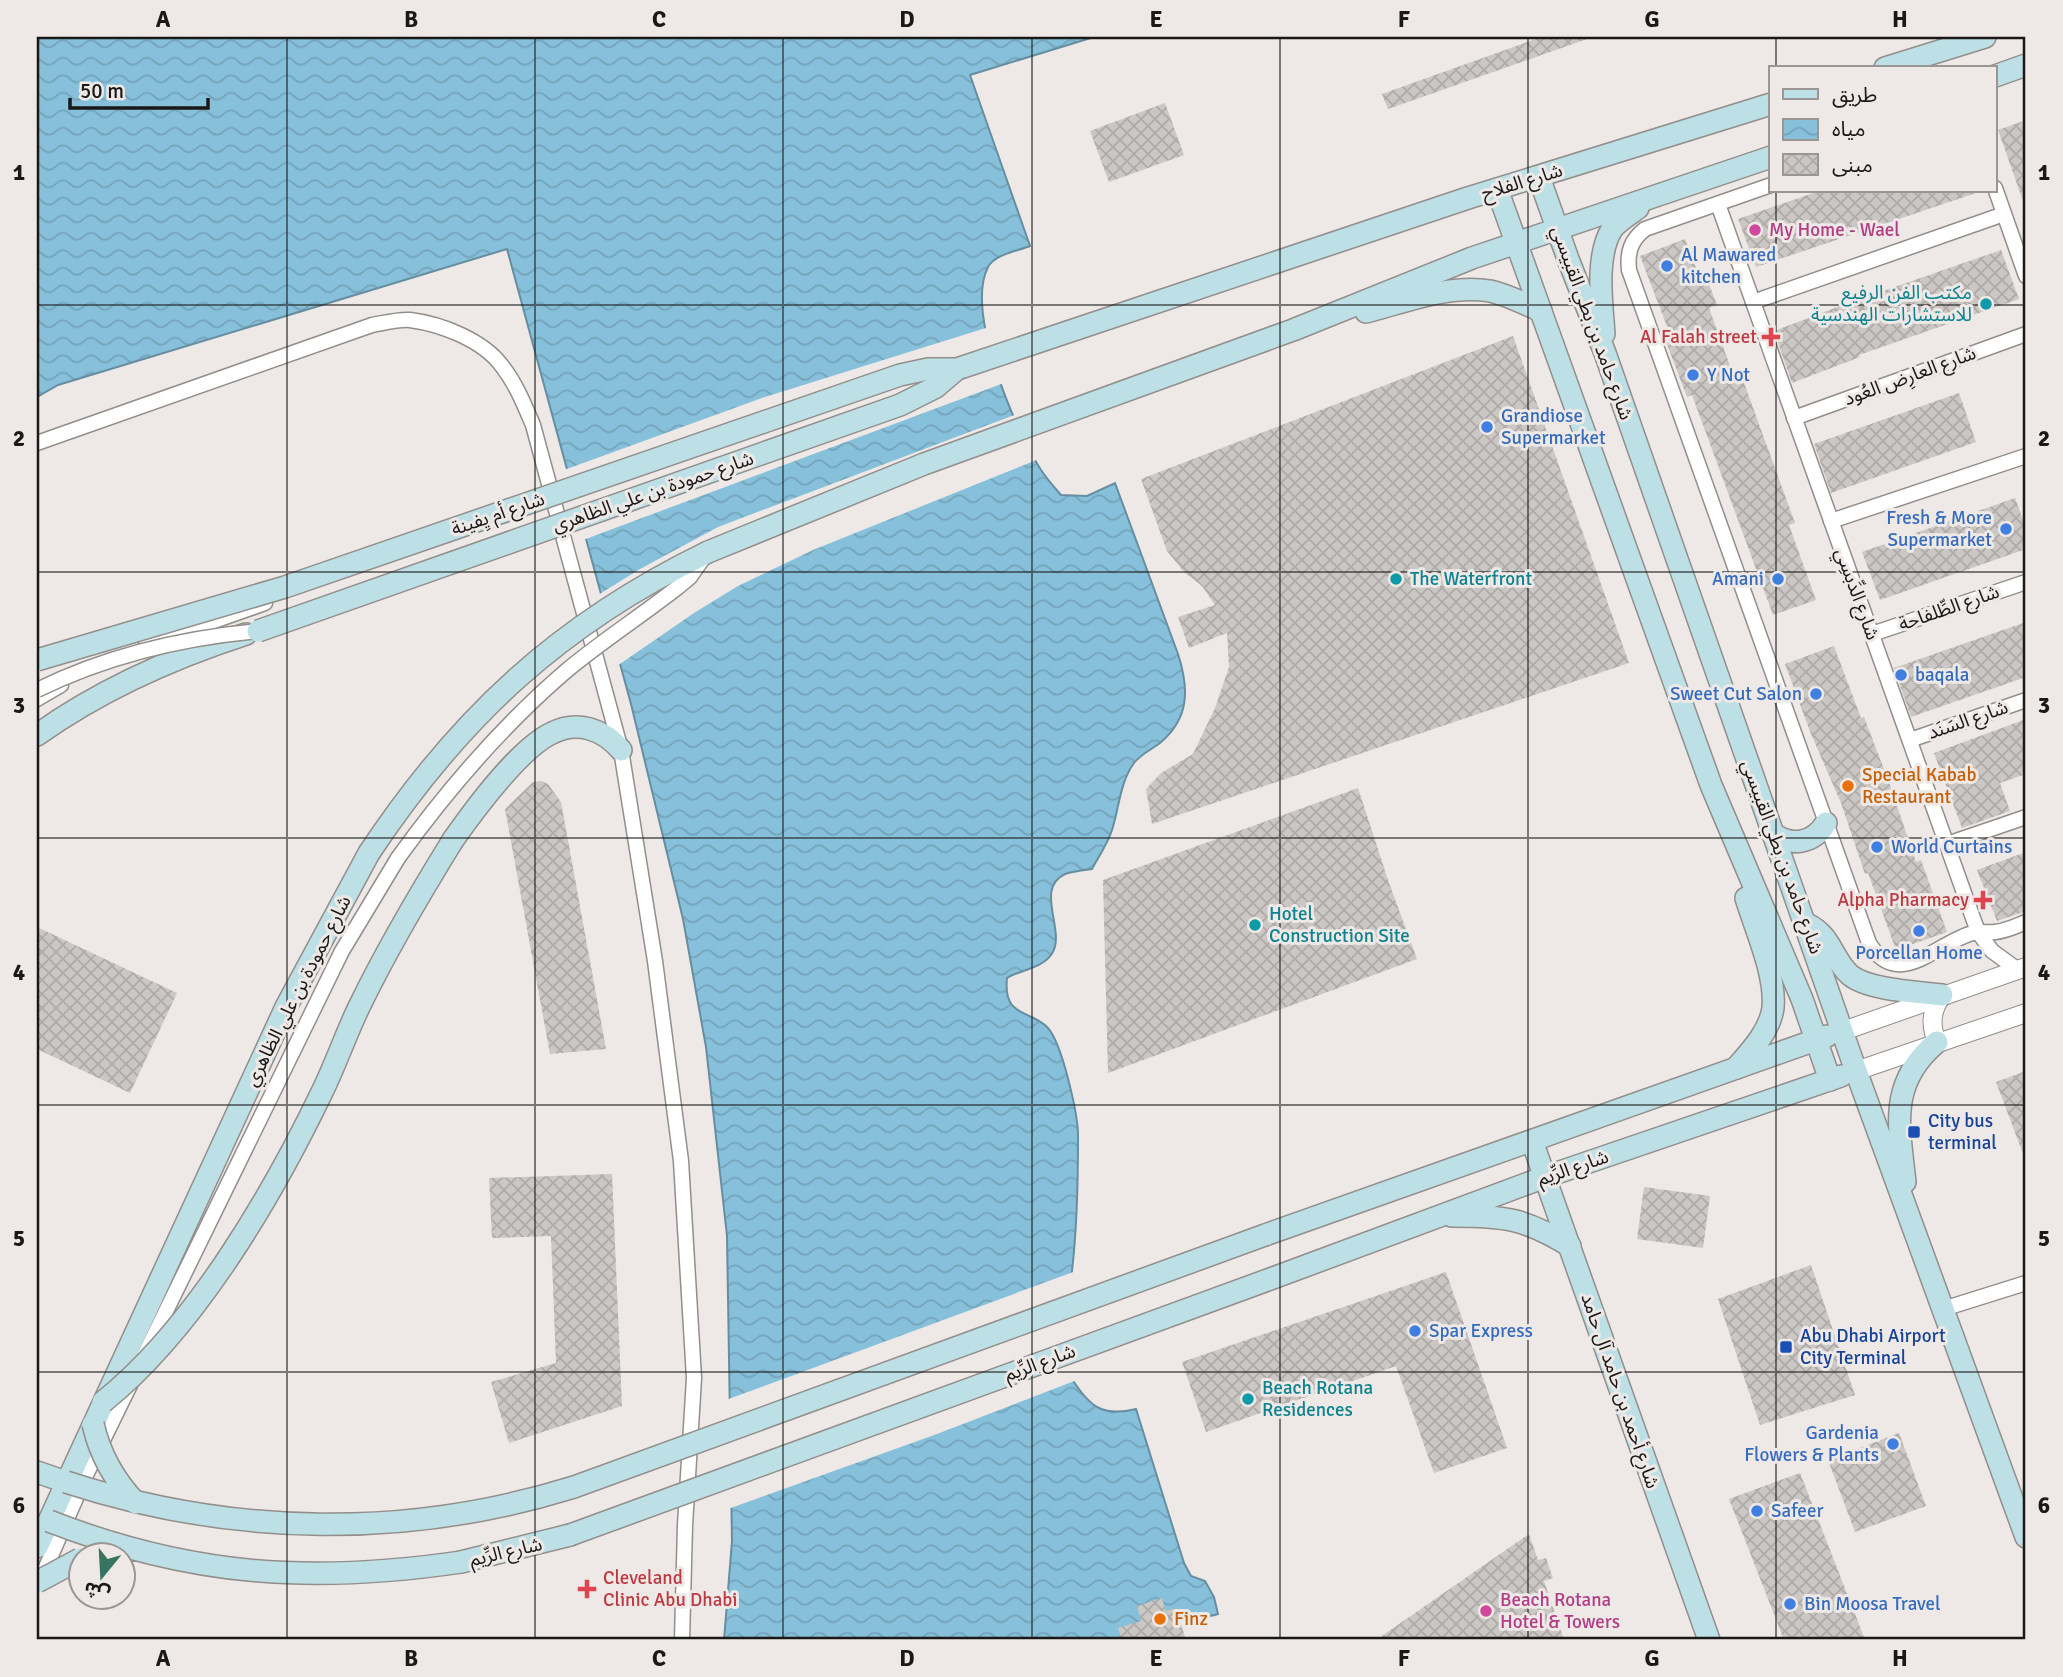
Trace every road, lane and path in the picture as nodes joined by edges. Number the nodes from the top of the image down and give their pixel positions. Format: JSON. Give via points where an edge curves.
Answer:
{"nodes":[{"id":1,"x":1985,"y":37,"type":"edge"},
{"id":2,"x":2026,"y":65,"type":"edge"},
{"id":3,"x":1891,"y":66,"type":"edge"},
{"id":4,"x":1996,"y":76,"type":"edge"},
{"id":5,"x":1769,"y":105,"type":"edge"},
{"id":6,"x":1769,"y":157,"type":"edge"},
{"id":7,"x":1539,"y":177,"type":"junction"},
{"id":8,"x":1769,"y":187,"type":"edge"},
{"id":9,"x":1497,"y":189,"type":"junction"},
{"id":10,"x":1996,"y":191,"type":"edge"},
{"id":11,"x":1652,"y":198,"type":"junction"},
{"id":12,"x":1718,"y":204,"type":"junction"},
{"id":13,"x":2004,"y":214,"type":"junction"},
{"id":14,"x":1558,"y":229,"type":"junction"},
{"id":15,"x":1516,"y":243,"type":"junction"},
{"id":16,"x":1274,"y":262,"type":"joint"},
{"id":17,"x":2026,"y":276,"type":"edge"},
{"id":18,"x":1753,"y":302,"type":"junction"},
{"id":19,"x":1541,"y":311,"type":"junction"},
{"id":20,"x":1293,"y":330,"type":"junction"},
{"id":21,"x":2026,"y":334,"type":"edge"},
{"id":22,"x":1605,"y":353,"type":"junction"},
{"id":23,"x":957,"y":369,"type":"junction"},
{"id":24,"x":1794,"y":418,"type":"junction"},
{"id":25,"x":37,"y":443,"type":"edge"},
{"id":26,"x":2026,"y":456,"type":"edge"},
{"id":27,"x":555,"y":503,"type":"junction"},
{"id":28,"x":1831,"y":521,"type":"junction"},
{"id":29,"x":708,"y":552,"type":"junction"},
{"id":30,"x":2026,"y":582,"type":"edge"},
{"id":31,"x":258,"y":631,"type":"junction"},
{"id":32,"x":1872,"y":634,"type":"junction"},
{"id":33,"x":37,"y":660,"type":"edge"},
{"id":34,"x":37,"y":690,"type":"edge"},
{"id":35,"x":37,"y":699,"type":"edge"},
{"id":36,"x":2026,"y":700,"type":"edge"},
{"id":37,"x":37,"y":735,"type":"edge"},
{"id":38,"x":1910,"y":740,"type":"junction"},
{"id":39,"x":621,"y":750,"type":"junction"},
{"id":40,"x":1711,"y":786,"type":"junction"},
{"id":41,"x":2026,"y":817,"type":"edge"},
{"id":42,"x":1826,"y":824,"type":"junction"},
{"id":43,"x":1772,"y":833,"type":"junction"},
{"id":44,"x":1947,"y":844,"type":"junction"},
{"id":45,"x":2026,"y":922,"type":"edge"},
{"id":46,"x":1806,"y":923,"type":"junction"},
{"id":47,"x":1978,"y":932,"type":"junction"},
{"id":48,"x":2022,"y":968,"type":"edge"},
{"id":49,"x":1942,"y":995,"type":"junction"},
{"id":50,"x":2026,"y":1013,"type":"edge"},
{"id":51,"x":1843,"y":1031,"type":"junction"},
{"id":52,"x":1816,"y":1040,"type":"junction"},
{"id":53,"x":1937,"y":1042,"type":"junction"},
{"id":54,"x":1735,"y":1070,"type":"junction"},
{"id":55,"x":1856,"y":1071,"type":"junction"},
{"id":56,"x":1830,"y":1080,"type":"junction"},
{"id":57,"x":1532,"y":1141,"type":"junction"},
{"id":58,"x":1545,"y":1177,"type":"junction"},
{"id":59,"x":1436,"y":1216,"type":"junction"},
{"id":60,"x":1909,"y":1216,"type":"junction"},
{"id":61,"x":1570,"y":1246,"type":"junction"},
{"id":62,"x":2026,"y":1283,"type":"edge"},
{"id":63,"x":1943,"y":1309,"type":"junction"},
{"id":64,"x":103,"y":1402,"type":"junction"},
{"id":65,"x":93,"y":1424,"type":"junction"},
{"id":66,"x":37,"y":1472,"type":"edge"},
{"id":67,"x":76,"y":1478,"type":"junction"},
{"id":68,"x":136,"y":1503,"type":"junction"},
{"id":69,"x":43,"y":1518,"type":"edge"},
{"id":70,"x":2026,"y":1537,"type":"edge"},
{"id":71,"x":105,"y":1540,"type":"edge"},
{"id":72,"x":37,"y":1547,"type":"edge"},
{"id":73,"x":136,"y":1551,"type":"edge"},
{"id":74,"x":66,"y":1566,"type":"edge"},
{"id":75,"x":37,"y":1582,"type":"edge"},
{"id":76,"x":37,"y":1590,"type":"edge"},
{"id":77,"x":682,"y":1640,"type":"edge"},
{"id":78,"x":1709,"y":1640,"type":"edge"}],
"edges":[{"from":1,"to":3,"type":"main road"},
{"from":2,"to":4,"type":"main road"},
{"from":5,"to":7,"type":"main road","name":"شارع الفلاح"},
{"from":6,"to":11,"type":"main road"},
{"from":7,"to":9,"type":"main road","name":"شارع الفلاح"},
{"from":7,"to":14,"type":"main road","name":"شارع حامد بن بطي القبيسي"},
{"from":8,"to":12,"type":"street"},
{"from":9,"to":15,"type":"main road","name":"شارع حامد بن بطي القبيسي"},
{"from":9,"to":16,"type":"main road","name":"شارع الفلاح"},
{"from":10,"to":13,"type":"street"},
{"from":11,"to":14,"type":"main road"},
{"from":11,"to":22,"type":"main road","via":[[1613,228],[1608,240],[1601,277]]},
{"from":12,"to":18,"type":"street","name":"شارع الدِّبسِي"},
{"from":12,"to":42,"type":"street","via":[[1635,236],[1629,270]]},
{"from":13,"to":17,"type":"street"},
{"from":13,"to":18,"type":"street"},
{"from":14,"to":15,"type":"main road"},
{"from":14,"to":22,"type":"main road","name":"شارع حامد بن بطي القبيسي"},
{"from":15,"to":19,"type":"main road","name":"شارع حامد بن بطي القبيسي"},
{"from":15,"to":20,"type":"main road"},
{"from":16,"to":23,"type":"main road","name":"شارع حمودة بن علي الظاهري"},
{"from":18,"to":24,"type":"street","name":"شارع الدِّبسِي"},
{"from":19,"to":20,"type":"main road","via":[[1490,291],[1453,290]]},
{"from":19,"to":40,"type":"main road","name":"شارع حامد بن بطي القبيسي"},
{"from":20,"to":29,"type":"main road","name":"شارع حمودة بن علي الظاهري","via":[[924,464]]},
{"from":21,"to":24,"type":"street","name":"شارع العارِض العُود"},
{"from":22,"to":43,"type":"main road","name":"شارع حامد بن بطي القبيسي"},
{"from":23,"to":31,"type":"main road","name":"شارع حمودة بن علي الظاهري","bridge":true,"via":[[925,394],[900,405]]},
{"from":23,"to":33,"type":"main road","name":"شارع أم يِفينة","bridge":true,"via":[[900,375],[285,587]]},
{"from":24,"to":28,"type":"street","name":"شارع الدِّبسِي"},
{"from":25,"to":27,"type":"street","via":[[372,325],[408,320],[444,328],[501,364],[533,425]]},
{"from":26,"to":28,"type":"street"},
{"from":27,"to":35,"type":"street","name":"شارع حمودة بن علي الظاهري","via":[[171,636]]},
{"from":27,"to":39,"type":"street"},
{"from":28,"to":32,"type":"street","name":"شارع الدِّبسِي"},
{"from":29,"to":64,"type":"main road","name":"شارع حمودة بن علي الظاهري","bridge":true,"via":[[628,594],[525,669],[461,732],[392,818],[286,1007]]},
{"from":29,"to":67,"type":"street","name":"شارع حمودة بن علي الظاهري","bridge":true,"via":[[690,577],[597,646],[513,720],[452,786],[398,858],[342,951]]},
{"from":30,"to":32,"type":"street","name":"شارع الطِّلفاحة"},
{"from":31,"to":34,"type":"street","bridge":true,"via":[[143,650]]},
{"from":31,"to":37,"type":"main road","name":"شارع حمودة بن علي الظاهري","bridge":true,"via":[[148,672]]},
{"from":32,"to":38,"type":"street","name":"شارع الدِّبسِي"},
{"from":36,"to":38,"type":"street","name":"شارع السَنَد"},
{"from":38,"to":44,"type":"street","name":"شارع الدِّبسِي"},
{"from":39,"to":64,"type":"main road","bridge":true,"via":[[605,735],[586,727],[564,728],[544,738],[501,779],[453,841],[402,924],[302,1133],[258,1210],[168,1340]]},
{"from":39,"to":77,"type":"street","via":[[681,1161],[694,1378]]},
{"from":40,"to":52,"type":"main road","name":"شارع حامد بن بطي القبيسي"},
{"from":40,"to":54,"type":"main road","via":[[1772,981],[1773,1010],[1755,1046]]},
{"from":41,"to":44,"type":"street"},
{"from":42,"to":43,"type":"main road","via":[[1814,837],[1797,843]]},
{"from":42,"to":47,"type":"street","via":[[1869,943],[1885,962],[1912,963]]},
{"from":43,"to":46,"type":"main road","name":"شارع حامد بن بطي القبيسي"},
{"from":44,"to":47,"type":"street","name":"شارع الدِّبسِي"},
{"from":45,"to":47,"type":"street","via":[[2001,931]]},
{"from":46,"to":49,"type":"main road","via":[[1825,937],[1851,976],[1871,984]]},
{"from":46,"to":51,"type":"main road","name":"شارع حامد بن بطي القبيسي"},
{"from":47,"to":48,"type":"street","name":"شارع الدِّبسِي","via":[[1992,951]]},
{"from":48,"to":49,"type":"street","name":"شارع الرِّيم"},
{"from":49,"to":51,"type":"street","name":"شارع الرِّيم"},
{"from":49,"to":53,"type":"street","via":[[1932,1018]]},
{"from":50,"to":53,"type":"street","name":"شارع الرِّيم"},
{"from":51,"to":52,"type":"main road","name":"شارع الرِّيم"},
{"from":51,"to":55,"type":"main road","name":"شارع حامد بن بطي القبيسي"},
{"from":52,"to":54,"type":"main road","name":"شارع الرِّيم"},
{"from":52,"to":56,"type":"main road","name":"شارع حامد بن بطي القبيسي"},
{"from":53,"to":55,"type":"street","name":"شارع الرِّيم"},
{"from":53,"to":60,"type":"main road","via":[[1912,1069],[1899,1102]]},
{"from":54,"to":57,"type":"main road","name":"شارع الرِّيم"},
{"from":55,"to":56,"type":"main road","name":"شارع الرِّيم"},
{"from":55,"to":60,"type":"main road","name":"شارع حامد بن بطي القبيسي"},
{"from":56,"to":58,"type":"main road","name":"شارع الرِّيم"},
{"from":57,"to":58,"type":"main road","name":"شارع أحمد بن حامد آل حامد"},
{"from":57,"to":68,"type":"main road","name":"شارع الرِّيم","bridge":true,"via":[[574,1487],[516,1503],[422,1520],[326,1525],[230,1520]]},
{"from":58,"to":59,"type":"main road","name":"شارع الرِّيم"},
{"from":58,"to":61,"type":"main road","name":"شارع أحمد بن حامد آل حامد"},
{"from":59,"to":61,"type":"main road","via":[[1522,1221]]},
{"from":59,"to":73,"type":"main road","name":"شارع الرِّيم","bridge":true,"via":[[549,1542],[437,1566],[327,1574],[229,1569]]},
{"from":60,"to":63,"type":"main road","name":"شارع حامد بن بطي القبيسي"},
{"from":61,"to":78,"type":"main road","name":"شارع أحمد بن حامد آل حامد"},
{"from":62,"to":63,"type":"street"},
{"from":63,"to":70,"type":"main road","name":"شارع حامد بن بطي القبيسي"},
{"from":64,"to":65,"type":"main road","name":"شارع حمودة بن علي الظاهري"},
{"from":65,"to":67,"type":"main road","name":"شارع حمودة بن علي الظاهري"},
{"from":65,"to":68,"type":"main road","bridge":true,"via":[[111,1473]]},
{"from":66,"to":67,"type":"main road","name":"شارع الرِّيم"},
{"from":67,"to":68,"type":"main road","name":"شارع الرِّيم","bridge":true},
{"from":67,"to":69,"type":"main road","name":"شارع حمودة بن علي الظاهري"},
{"from":67,"to":76,"type":"street"},
{"from":69,"to":71,"type":"main road","name":"شارع الرِّيم","bridge":true},
{"from":69,"to":72,"type":"main road","name":"شارع حمودة بن علي الظاهري"},
{"from":74,"to":75,"type":"main road","bridge":true}]}
